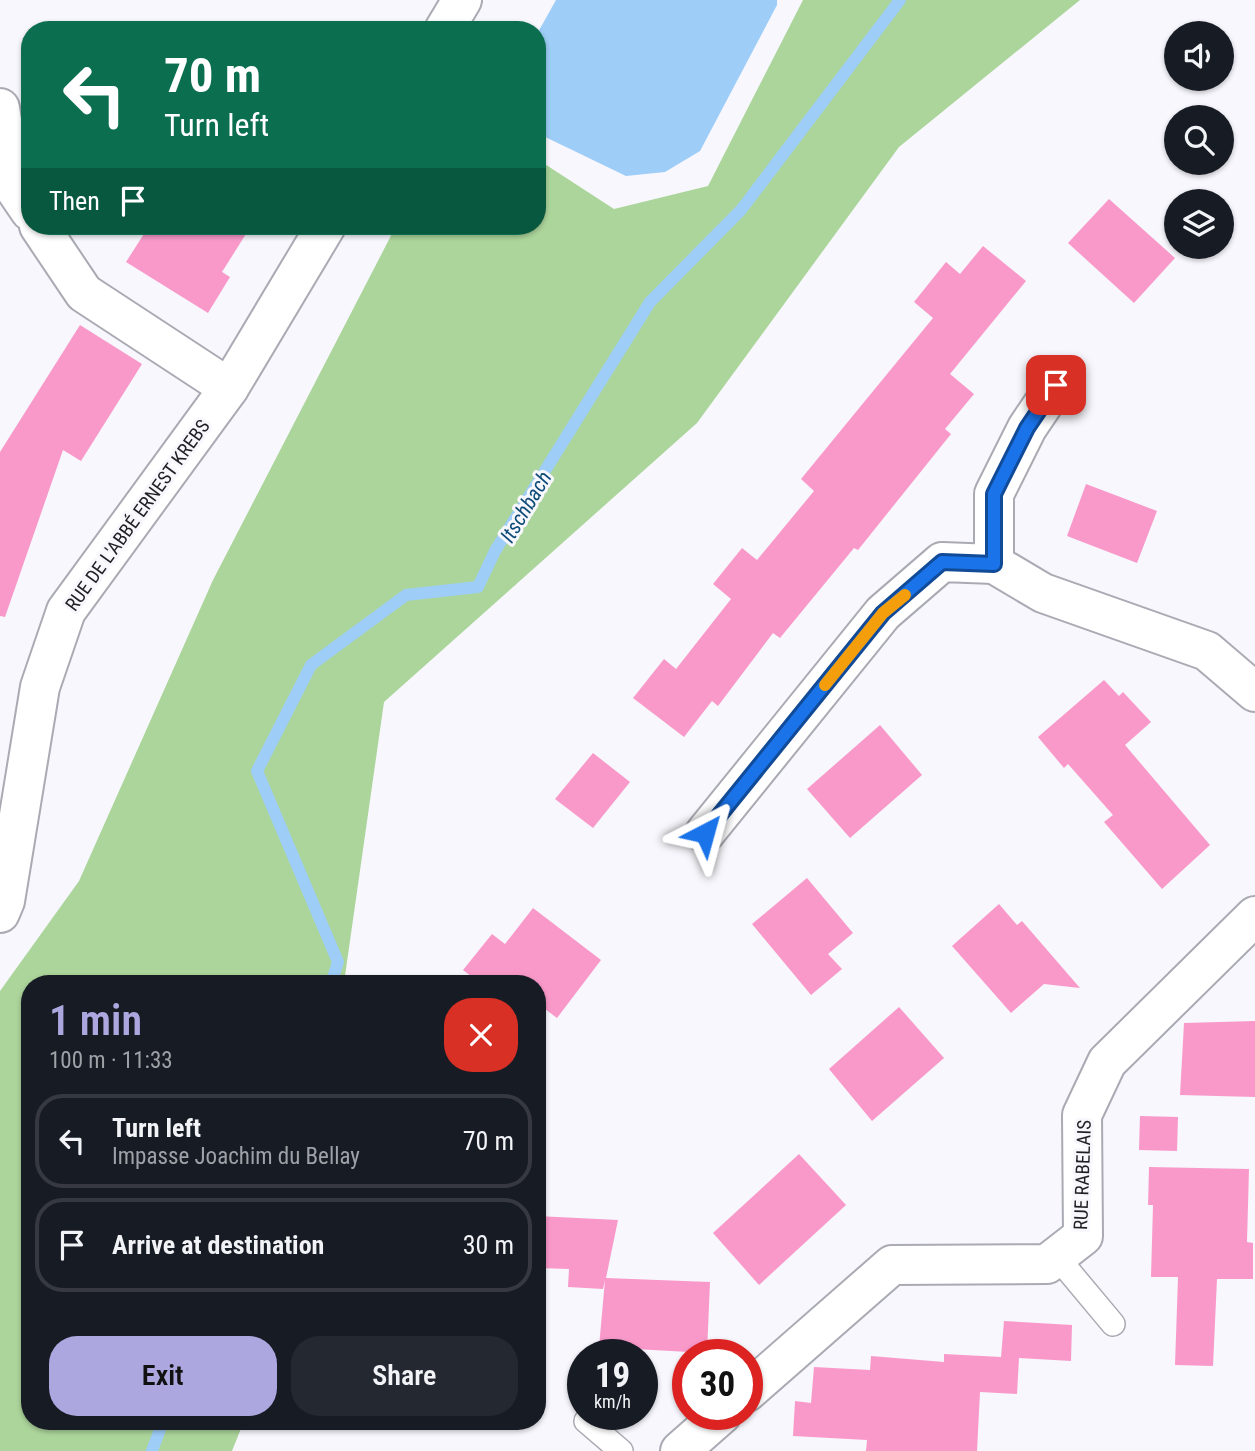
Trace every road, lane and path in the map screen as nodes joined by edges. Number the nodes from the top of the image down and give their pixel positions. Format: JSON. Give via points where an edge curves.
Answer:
{"nodes":[{"id":1,"x":462,"y":0,"type":"edge"},
{"id":2,"x":449,"y":21,"type":"edge"},
{"id":3,"x":0,"y":108,"type":"edge"},
{"id":4,"x":21,"y":198,"type":"edge"},
{"id":5,"x":45,"y":235,"type":"edge"},
{"id":6,"x":321,"y":235,"type":"edge"},
{"id":7,"x":1056,"y":385,"type":"dead end"},
{"id":8,"x":229,"y":388,"type":"junction"},
{"id":9,"x":994,"y":564,"type":"junction"},
{"id":10,"x":1255,"y":692,"type":"edge"},
{"id":11,"x":705,"y":833,"type":"dead end"},
{"id":12,"x":0,"y":914,"type":"edge"},
{"id":13,"x":1255,"y":916,"type":"edge"},
{"id":14,"x":1056,"y":1257,"type":"junction"},
{"id":15,"x":1113,"y":1324,"type":"dead end"},
{"id":16,"x":763,"y":1378,"type":"edge"},
{"id":17,"x":596,"y":1430,"type":"edge"},
{"id":18,"x":704,"y":1430,"type":"edge"},
{"id":19,"x":621,"y":1451,"type":"edge"},
{"id":20,"x":680,"y":1451,"type":"edge"}],
"edges":[{"from":1,"to":2,"type":"street"},
{"from":3,"to":4,"type":"street","via":[[13,186]]},
{"from":5,"to":8,"type":"street","via":[[83,293]]},
{"from":6,"to":8,"type":"street","name":"RUE DE L'ABBÉ ERNEST KREBS"},
{"from":7,"to":9,"type":"street","via":[[1027,428],[994,494]]},
{"from":8,"to":12,"type":"street","name":"RUE DE L'ABBÉ ERNEST KREBS","via":[[66,611],[40,687]]},
{"from":9,"to":10,"type":"street","via":[[1044,593],[1208,651]]},
{"from":9,"to":11,"type":"street","via":[[942,562],[883,613]]},
{"from":13,"to":14,"type":"street","name":"RUE RABELAIS","via":[[1107,1062],[1082,1115],[1083,1236]]},
{"from":14,"to":15,"type":"lane"},
{"from":14,"to":16,"type":"street","name":"RUE RABELAIS","via":[[1046,1265],[892,1265]]},
{"from":17,"to":19,"type":"lane"},
{"from":18,"to":20,"type":"street"}]}
